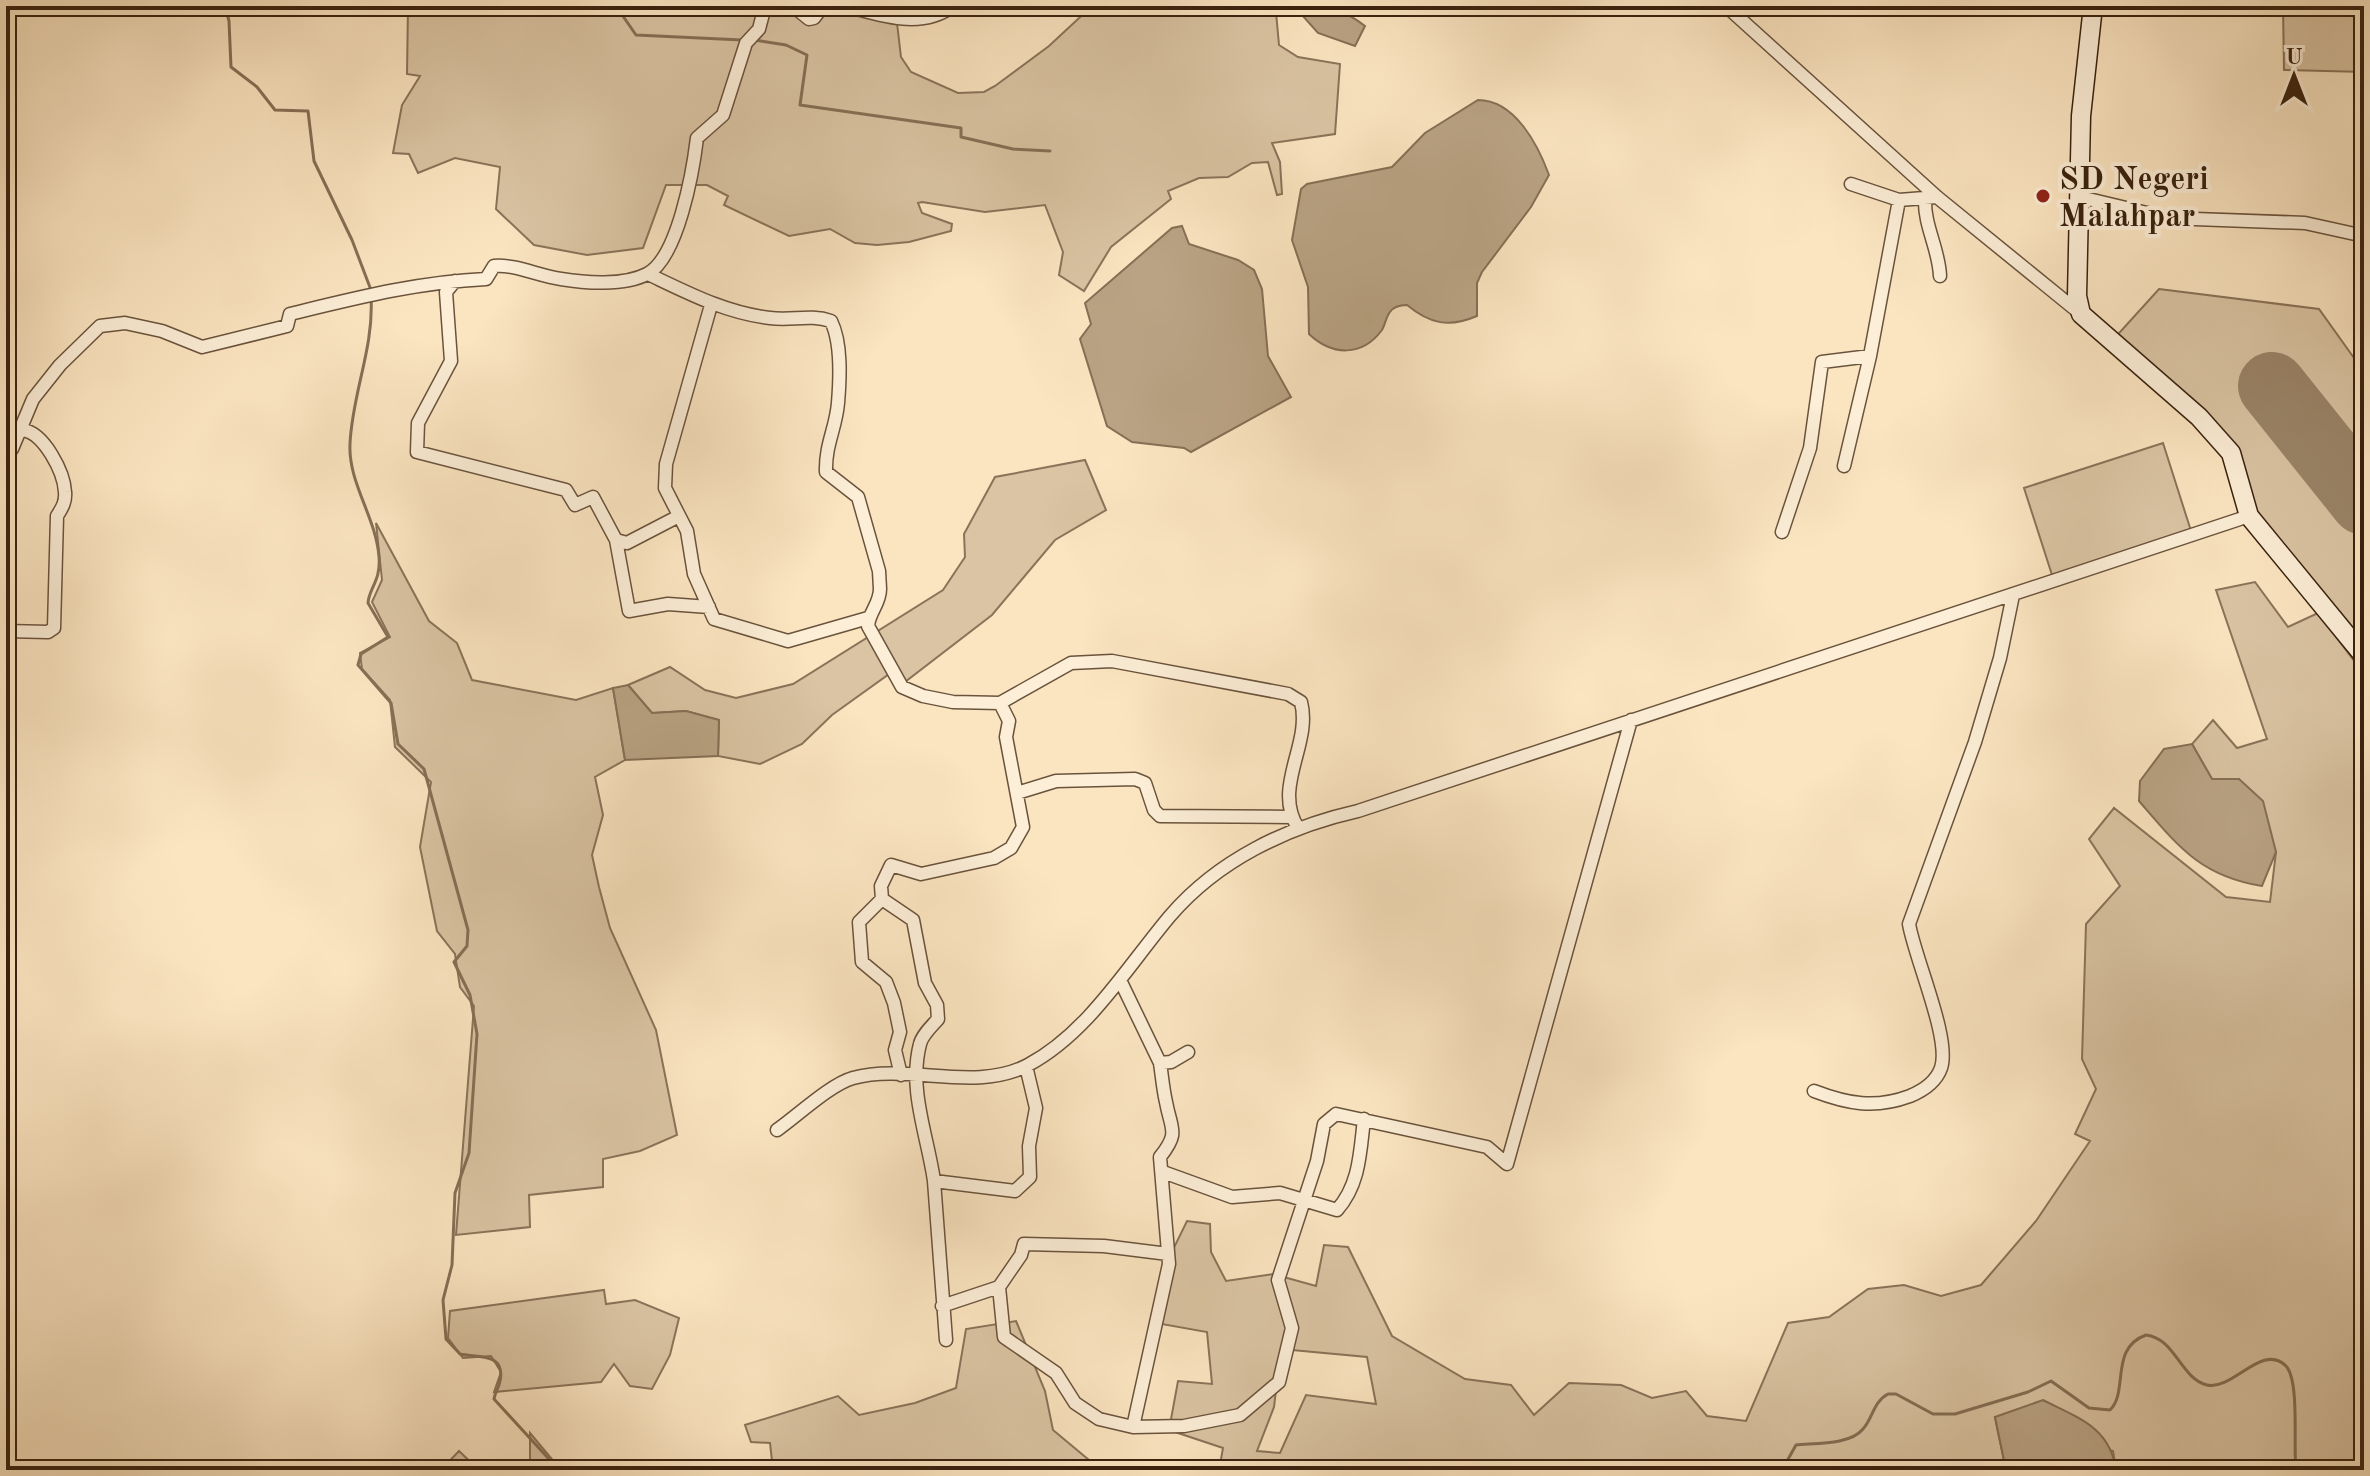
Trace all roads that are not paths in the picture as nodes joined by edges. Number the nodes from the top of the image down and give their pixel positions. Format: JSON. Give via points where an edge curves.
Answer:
{"nodes":[{"id":1,"x":765,"y":6,"type":"edge"},
{"id":2,"x":793,"y":6,"type":"edge"},
{"id":3,"x":823,"y":6,"type":"edge"},
{"id":4,"x":846,"y":6,"type":"edge"},
{"id":5,"x":953,"y":6,"type":"edge"},
{"id":6,"x":1726,"y":6,"type":"edge"},
{"id":7,"x":2093,"y":6,"type":"edge"},
{"id":8,"x":1851,"y":184,"type":"dead end"},
{"id":9,"x":2080,"y":197,"type":"junction"},
{"id":10,"x":1931,"y":198,"type":"junction"},
{"id":11,"x":1899,"y":200,"type":"junction"},
{"id":12,"x":2364,"y":236,"type":"edge"},
{"id":13,"x":648,"y":274,"type":"junction"},
{"id":14,"x":1940,"y":276,"type":"dead end"},
{"id":15,"x":455,"y":281,"type":"junction"},
{"id":16,"x":711,"y":305,"type":"junction"},
{"id":17,"x":2081,"y":314,"type":"junction"},
{"id":18,"x":1870,"y":356,"type":"junction"},
{"id":19,"x":23,"y":430,"type":"junction"},
{"id":20,"x":6,"y":451,"type":"edge"},
{"id":21,"x":1844,"y":466,"type":"dead end"},
{"id":22,"x":679,"y":516,"type":"junction"},
{"id":23,"x":2249,"y":516,"type":"junction"},
{"id":24,"x":1782,"y":532,"type":"dead end"},
{"id":25,"x":616,"y":540,"type":"junction"},
{"id":26,"x":2013,"y":595,"type":"junction"},
{"id":27,"x":709,"y":607,"type":"junction"},
{"id":28,"x":868,"y":618,"type":"junction"},
{"id":29,"x":6,"y":631,"type":"edge"},
{"id":30,"x":2364,"y":656,"type":"edge"},
{"id":31,"x":1000,"y":703,"type":"junction"},
{"id":32,"x":1631,"y":720,"type":"junction"},
{"id":33,"x":1017,"y":793,"type":"junction"},
{"id":34,"x":1295,"y":822,"type":"junction"},
{"id":35,"x":882,"y":899,"type":"junction"},
{"id":36,"x":1120,"y":980,"type":"junction"},
{"id":37,"x":1188,"y":1052,"type":"dead end"},
{"id":38,"x":1160,"y":1063,"type":"junction"},
{"id":39,"x":1026,"y":1066,"type":"junction"},
{"id":40,"x":901,"y":1075,"type":"junction"},
{"id":41,"x":918,"y":1075,"type":"junction"},
{"id":42,"x":1814,"y":1091,"type":"dead end"},
{"id":43,"x":1364,"y":1119,"type":"junction"},
{"id":44,"x":777,"y":1130,"type":"dead end"},
{"id":45,"x":1163,"y":1172,"type":"junction"},
{"id":46,"x":934,"y":1181,"type":"junction"},
{"id":47,"x":1305,"y":1201,"type":"junction"},
{"id":48,"x":1168,"y":1254,"type":"junction"},
{"id":49,"x":999,"y":1287,"type":"junction"},
{"id":50,"x":942,"y":1306,"type":"junction"},
{"id":51,"x":946,"y":1340,"type":"dead end"},
{"id":52,"x":1133,"y":1427,"type":"junction"}],
"edges":[{"from":1,"to":13,"type":"street","via":[[723,115],[697,138],[671,246]]},
{"from":2,"to":3,"type":"street","via":[[809,19]]},
{"from":4,"to":5,"type":"street","via":[[912,20]]},
{"from":6,"to":10,"type":"street"},
{"from":7,"to":9,"type":"street","via":[[2081,116]]},
{"from":8,"to":11,"type":"street"},
{"from":9,"to":12,"type":"street","via":[[2168,218],[2305,223]]},
{"from":9,"to":17,"type":"street"},
{"from":10,"to":11,"type":"street"},
{"from":10,"to":14,"type":"street","via":[[1925,217],[1939,254]]},
{"from":10,"to":17,"type":"street"},
{"from":11,"to":18,"type":"street"},
{"from":13,"to":15,"type":"street","via":[[621,282],[562,280],[500,265],[486,279]]},
{"from":13,"to":16,"type":"street"},
{"from":15,"to":19,"type":"street","via":[[290,314],[287,326],[202,347],[125,323],[100,326],[33,399]]},
{"from":15,"to":25,"type":"street","via":[[446,292],[451,361],[418,423],[417,452],[566,490],[575,505],[593,497]]},
{"from":16,"to":22,"type":"street","via":[[666,464],[665,488]]},
{"from":16,"to":28,"type":"street","via":[[772,319],[814,316],[831,321],[838,350],[838,405],[825,449],[826,472],[858,497],[864,513],[880,589]]},
{"from":17,"to":23,"type":"street","via":[[2199,417],[2231,453]]},
{"from":18,"to":21,"type":"street"},
{"from":18,"to":24,"type":"street","via":[[1822,362],[1810,448]]},
{"from":19,"to":20,"type":"street"},
{"from":19,"to":29,"type":"street","via":[[46,446],[65,489],[65,504],[57,516],[54,628]]},
{"from":22,"to":25,"type":"street","via":[[627,543]]},
{"from":22,"to":27,"type":"street"},
{"from":23,"to":26,"type":"street"},
{"from":23,"to":30,"type":"street"},
{"from":25,"to":27,"type":"street","via":[[629,611],[668,604]]},
{"from":26,"to":32,"type":"street"},
{"from":26,"to":42,"type":"street","via":[[1979,728],[1909,924],[1942,1038],[1941,1069],[1922,1091],[1889,1104],[1853,1105]]},
{"from":27,"to":28,"type":"street","via":[[714,619],[788,641]]},
{"from":28,"to":31,"type":"street","via":[[902,687],[953,702]]},
{"from":31,"to":33,"type":"street","via":[[1009,721],[1006,737]]},
{"from":31,"to":34,"type":"street","via":[[1071,663],[1112,661],[1288,694],[1301,702],[1304,719],[1287,794]]},
{"from":32,"to":34,"type":"street","via":[[1358,811]]},
{"from":32,"to":43,"type":"street","via":[[1507,1164],[1487,1147]]},
{"from":33,"to":34,"type":"street","via":[[1056,781],[1135,779],[1145,783],[1160,816]]},
{"from":33,"to":35,"type":"street","via":[[1023,827],[1011,848],[994,858],[921,874],[891,865],[881,886]]},
{"from":34,"to":36,"type":"street","via":[[1199,889],[1171,915]]},
{"from":35,"to":40,"type":"street","via":[[859,922],[862,962],[886,982],[894,1003]]},
{"from":35,"to":41,"type":"street","via":[[913,920],[925,983],[937,1005],[938,1019],[920,1042]]},
{"from":36,"to":38,"type":"street"},
{"from":36,"to":39,"type":"street","via":[[1057,1047]]},
{"from":37,"to":38,"type":"street"},
{"from":38,"to":45,"type":"street","via":[[1174,1128],[1172,1143],[1160,1157]]},
{"from":39,"to":41,"type":"street","via":[[987,1076]]},
{"from":39,"to":46,"type":"street","via":[[1036,1108],[1030,1177],[1023,1187],[1015,1191]]},
{"from":40,"to":41,"type":"street"},
{"from":40,"to":44,"type":"street","via":[[851,1078]]},
{"from":41,"to":46,"type":"street","via":[[921,1126]]},
{"from":43,"to":47,"type":"street","via":[[1336,1114],[1324,1124]]},
{"from":43,"to":47,"type":"street","via":[[1357,1178],[1349,1196],[1337,1210]]},
{"from":45,"to":47,"type":"street","via":[[1232,1197],[1280,1193]]},
{"from":45,"to":48,"type":"street"},
{"from":46,"to":50,"type":"street"},
{"from":47,"to":52,"type":"street","via":[[1278,1280],[1292,1328],[1279,1382],[1240,1415],[1184,1426]]},
{"from":48,"to":49,"type":"street","via":[[1024,1244]]},
{"from":48,"to":52,"type":"street"},
{"from":49,"to":50,"type":"street"},
{"from":49,"to":52,"type":"street","via":[[1004,1337],[1056,1373],[1075,1403],[1099,1419]]},
{"from":50,"to":51,"type":"street"}]}
